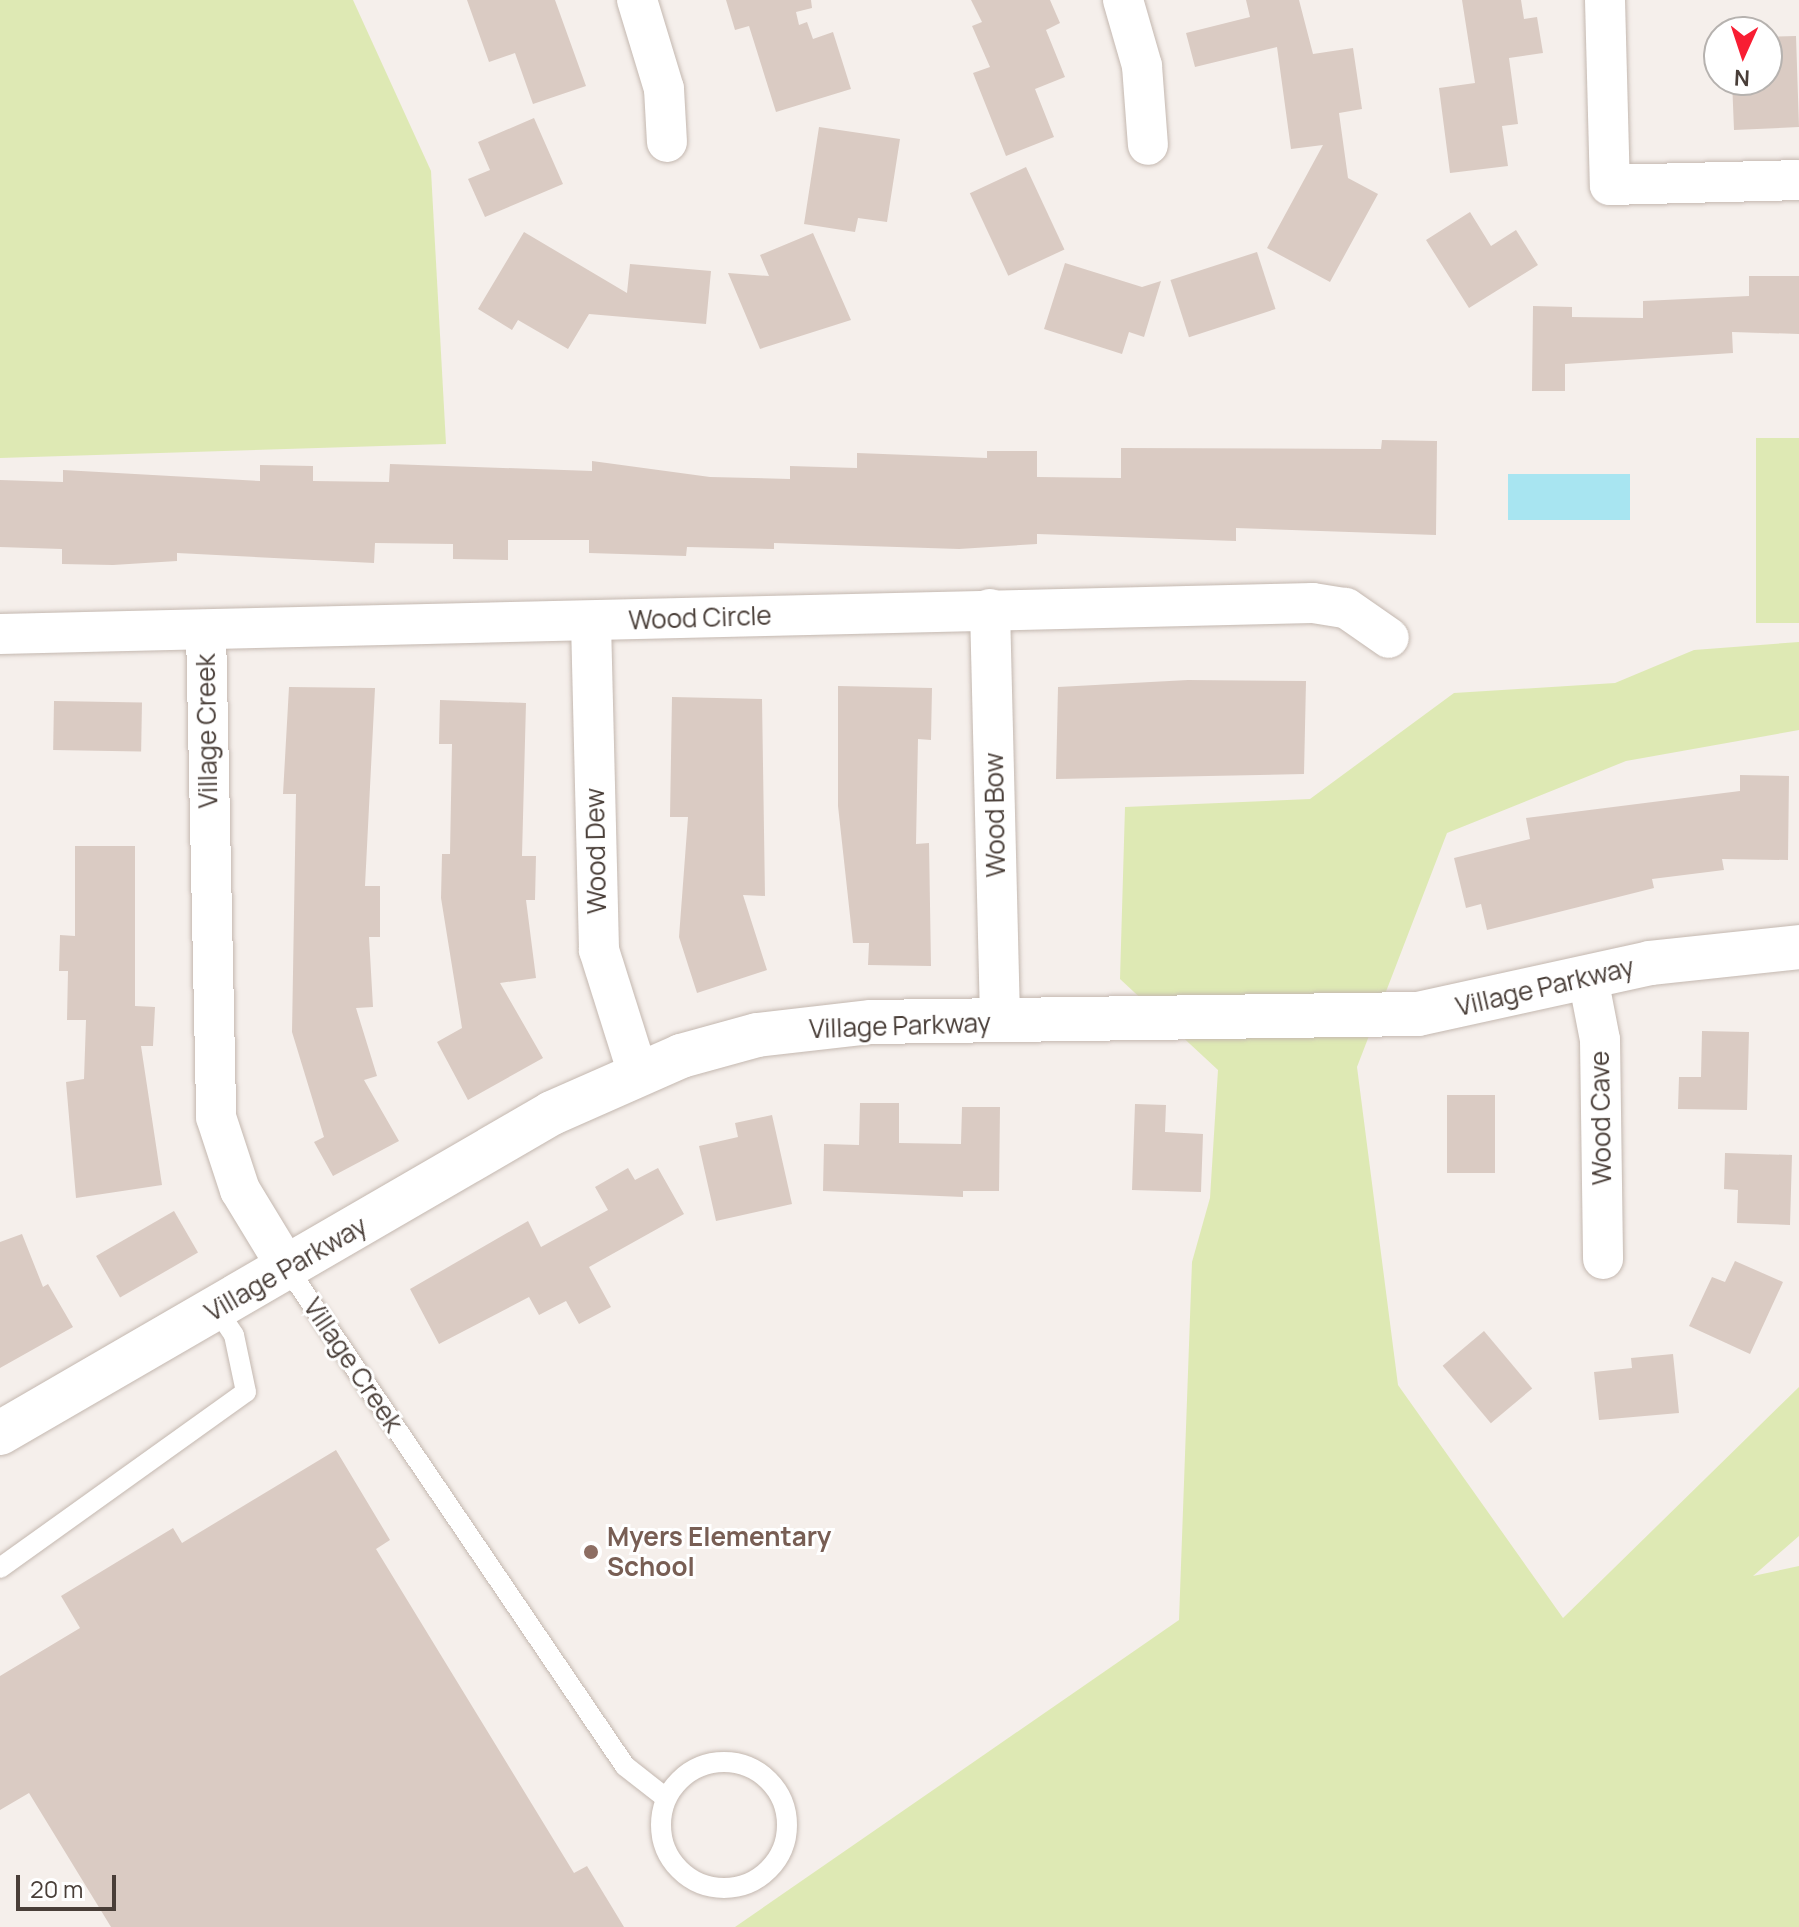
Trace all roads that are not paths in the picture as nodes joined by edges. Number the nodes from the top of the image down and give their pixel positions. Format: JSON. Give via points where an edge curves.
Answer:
{"nodes":[{"id":1,"x":637,"y":0,"type":"edge"},
{"id":2,"x":1123,"y":0,"type":"edge"},
{"id":3,"x":1605,"y":0,"type":"edge"},
{"id":4,"x":667,"y":142,"type":"dead end"},
{"id":5,"x":1148,"y":145,"type":"dead end"},
{"id":6,"x":1799,"y":180,"type":"edge"},
{"id":7,"x":990,"y":609,"type":"junction"},
{"id":8,"x":591,"y":622,"type":"junction"},
{"id":9,"x":206,"y":630,"type":"junction"},
{"id":10,"x":0,"y":634,"type":"edge"},
{"id":11,"x":1389,"y":638,"type":"dead end"},
{"id":12,"x":1799,"y":947,"type":"edge"},
{"id":13,"x":1588,"y":978,"type":"junction"},
{"id":14,"x":1000,"y":1022,"type":"junction"},
{"id":15,"x":638,"y":1074,"type":"junction"},
{"id":16,"x":1603,"y":1259,"type":"dead end"},
{"id":17,"x":288,"y":1269,"type":"junction"},
{"id":18,"x":217,"y":1310,"type":"junction"},
{"id":19,"x":0,"y":1433,"type":"edge"},
{"id":20,"x":0,"y":1568,"type":"edge"},
{"id":21,"x":666,"y":1798,"type":"junction"}],
"edges":[{"from":1,"to":4,"type":"street","via":[[664,89]]},
{"from":2,"to":5,"type":"street","via":[[1142,66]]},
{"from":3,"to":6,"type":"street","via":[[1610,185]]},
{"from":7,"to":8,"type":"street","name":"Wood Circle"},
{"from":7,"to":11,"type":"street","name":"Wood Circle","via":[[1313,603],[1346,608]]},
{"from":7,"to":14,"type":"street","name":"Wood Bow"},
{"from":8,"to":9,"type":"street","name":"Wood Circle"},
{"from":8,"to":15,"type":"street","name":"Wood Dew","via":[[599,950]]},
{"from":9,"to":10,"type":"street","name":"Wood Circle"},
{"from":9,"to":17,"type":"street","name":"Village Creek","via":[[216,1117],[240,1190]]},
{"from":12,"to":13,"type":"street","name":"Village Parkway","via":[[1721,952]]},
{"from":13,"to":14,"type":"street","name":"Village Parkway","via":[[1418,1014]]},
{"from":13,"to":16,"type":"street","name":"Wood Cave","via":[[1600,1040]]},
{"from":14,"to":15,"type":"street","name":"Village Parkway","via":[[802,1029]]},
{"from":15,"to":17,"type":"street","name":"Village Parkway","via":[[552,1113]]},
{"from":17,"to":18,"type":"street","name":"Village Parkway"},
{"from":17,"to":21,"type":"lane","name":"Village Creek","via":[[625,1766]]},
{"from":18,"to":19,"type":"street","name":"Village Parkway"},
{"from":18,"to":20,"type":"lane","via":[[234,1335],[246,1392]]},
{"from":21,"to":21,"type":"lane","via":[[665,1846],[698,1882],[747,1883],[783,1848],[784,1806],[774,1786],[739,1763],[696,1768]]}]}
